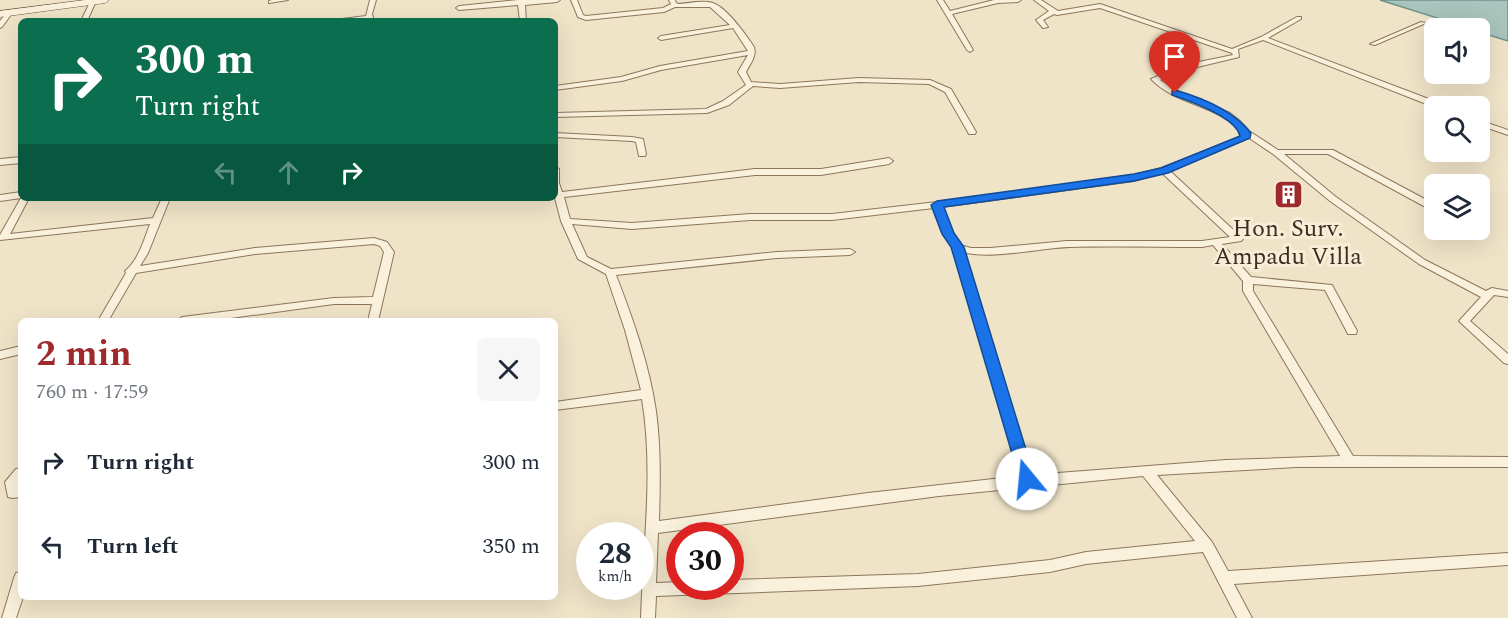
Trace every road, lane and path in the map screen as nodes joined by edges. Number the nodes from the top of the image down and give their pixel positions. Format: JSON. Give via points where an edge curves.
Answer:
{"nodes":[{"id":1,"x":105,"y":0,"type":"edge"},
{"id":2,"x":285,"y":0,"type":"edge"},
{"id":3,"x":373,"y":0,"type":"edge"},
{"id":4,"x":557,"y":0,"type":"edge"},
{"id":5,"x":574,"y":0,"type":"edge"},
{"id":6,"x":940,"y":0,"type":"edge"},
{"id":7,"x":1018,"y":0,"type":"edge"},
{"id":8,"x":1037,"y":0,"type":"edge"},
{"id":9,"x":88,"y":1,"type":"edge"},
{"id":10,"x":522,"y":1,"type":"edge"},
{"id":11,"x":270,"y":2,"type":"dead end"},
{"id":12,"x":673,"y":2,"type":"edge"},
{"id":13,"x":459,"y":8,"type":"dead end"},
{"id":14,"x":1052,"y":12,"type":"junction"},
{"id":15,"x":5,"y":13,"type":"edge"},
{"id":16,"x":948,"y":13,"type":"junction"},
{"id":17,"x":85,"y":18,"type":"edge"},
{"id":18,"x":370,"y":18,"type":"edge"},
{"id":19,"x":523,"y":18,"type":"edge"},
{"id":20,"x":1299,"y":18,"type":"dead end"},
{"id":21,"x":1424,"y":24,"type":"dead end"},
{"id":22,"x":0,"y":26,"type":"edge"},
{"id":23,"x":733,"y":26,"type":"junction"},
{"id":24,"x":1045,"y":27,"type":"dead end"},
{"id":25,"x":661,"y":38,"type":"dead end"},
{"id":26,"x":1263,"y":38,"type":"junction"},
{"id":27,"x":1373,"y":44,"type":"dead end"},
{"id":28,"x":970,"y":50,"type":"dead end"},
{"id":29,"x":752,"y":52,"type":"junction"},
{"id":30,"x":1235,"y":52,"type":"junction"},
{"id":31,"x":750,"y":84,"type":"junction"},
{"id":32,"x":558,"y":88,"type":"edge"},
{"id":33,"x":1424,"y":100,"type":"edge"},
{"id":34,"x":558,"y":115,"type":"edge"},
{"id":35,"x":1490,"y":127,"type":"edge"},
{"id":36,"x":972,"y":132,"type":"dead end"},
{"id":37,"x":1246,"y":133,"type":"junction"},
{"id":38,"x":1508,"y":134,"type":"edge"},
{"id":39,"x":558,"y":135,"type":"edge"},
{"id":40,"x":1276,"y":152,"type":"junction"},
{"id":41,"x":642,"y":154,"type":"dead end"},
{"id":42,"x":18,"y":160,"type":"edge"},
{"id":43,"x":0,"y":162,"type":"edge"},
{"id":44,"x":889,"y":162,"type":"dead end"},
{"id":45,"x":1164,"y":170,"type":"junction"},
{"id":46,"x":558,"y":190,"type":"edge"},
{"id":47,"x":18,"y":195,"type":"edge"},
{"id":48,"x":560,"y":195,"type":"junction"},
{"id":49,"x":0,"y":198,"type":"edge"},
{"id":50,"x":23,"y":201,"type":"edge"},
{"id":51,"x":165,"y":201,"type":"edge"},
{"id":52,"x":1424,"y":203,"type":"edge"},
{"id":53,"x":937,"y":205,"type":"junction"},
{"id":54,"x":156,"y":221,"type":"junction"},
{"id":55,"x":566,"y":221,"type":"junction"},
{"id":56,"x":1216,"y":243,"type":"junction"},
{"id":57,"x":957,"y":247,"type":"junction"},
{"id":58,"x":850,"y":252,"type":"dead end"},
{"id":59,"x":130,"y":271,"type":"junction"},
{"id":60,"x":610,"y":272,"type":"junction"},
{"id":61,"x":1248,"y":280,"type":"junction"},
{"id":62,"x":1508,"y":294,"type":"edge"},
{"id":63,"x":1487,"y":296,"type":"junction"},
{"id":64,"x":378,"y":300,"type":"junction"},
{"id":65,"x":105,"y":318,"type":"edge"},
{"id":66,"x":205,"y":318,"type":"edge"},
{"id":67,"x":374,"y":318,"type":"edge"},
{"id":68,"x":1352,"y":331,"type":"dead end"},
{"id":69,"x":18,"y":351,"type":"edge"},
{"id":70,"x":0,"y":355,"type":"edge"},
{"id":71,"x":1508,"y":360,"type":"edge"},
{"id":72,"x":646,"y":394,"type":"junction"},
{"id":73,"x":558,"y":406,"type":"edge"},
{"id":74,"x":1349,"y":460,"type":"junction"},
{"id":75,"x":1508,"y":462,"type":"edge"},
{"id":76,"x":1147,"y":471,"type":"junction"},
{"id":77,"x":18,"y":475,"type":"edge"},
{"id":78,"x":1027,"y":479,"type":"junction"},
{"id":79,"x":18,"y":492,"type":"edge"},
{"id":80,"x":653,"y":522,"type":"edge"},
{"id":81,"x":654,"y":528,"type":"edge"},
{"id":82,"x":1207,"y":546,"type":"junction"},
{"id":83,"x":1508,"y":559,"type":"edge"},
{"id":84,"x":1224,"y":578,"type":"junction"},
{"id":85,"x":18,"y":588,"type":"edge"},
{"id":86,"x":654,"y":590,"type":"edge"},
{"id":87,"x":648,"y":600,"type":"edge"},
{"id":88,"x":9,"y":618,"type":"edge"},
{"id":89,"x":648,"y":618,"type":"edge"},
{"id":90,"x":1245,"y":618,"type":"edge"}],
"edges":[{"from":1,"to":9,"type":"street"},
{"from":2,"to":11,"type":"street"},
{"from":3,"to":18,"type":"street"},
{"from":4,"to":10,"type":"street"},
{"from":5,"to":12,"type":"street","via":[[580,16],[586,18],[664,10]]},
{"from":6,"to":16,"type":"street"},
{"from":7,"to":16,"type":"street"},
{"from":8,"to":14,"type":"street"},
{"from":9,"to":15,"type":"street"},
{"from":9,"to":17,"type":"street"},
{"from":10,"to":13,"type":"street"},
{"from":10,"to":19,"type":"street"},
{"from":12,"to":23,"type":"street","via":[[712,5]]},
{"from":14,"to":24,"type":"street","via":[[1039,20]]},
{"from":14,"to":30,"type":"street","via":[[1103,7]]},
{"from":15,"to":22,"type":"street"},
{"from":16,"to":28,"type":"street"},
{"from":20,"to":26,"type":"street"},
{"from":21,"to":27,"type":"street"},
{"from":23,"to":25,"type":"street"},
{"from":23,"to":29,"type":"street"},
{"from":26,"to":30,"type":"street","via":[[1236,48]]},
{"from":26,"to":33,"type":"street"},
{"from":29,"to":31,"type":"street","via":[[742,72]]},
{"from":29,"to":32,"type":"street","via":[[660,68],[622,79]]},
{"from":30,"to":37,"type":"street","via":[[1237,56],[1155,79],[1175,93],[1223,114]]},
{"from":31,"to":34,"type":"street","via":[[707,111]]},
{"from":31,"to":36,"type":"street","via":[[930,82],[948,91]]},
{"from":35,"to":38,"type":"street"},
{"from":37,"to":40,"type":"street"},
{"from":37,"to":45,"type":"street","via":[[1245,138]]},
{"from":39,"to":41,"type":"street","via":[[632,139],[640,141]]},
{"from":40,"to":52,"type":"street","via":[[1330,152]]},
{"from":40,"to":63,"type":"street","via":[[1405,250]]},
{"from":42,"to":43,"type":"street"},
{"from":44,"to":48,"type":"street","via":[[821,172],[755,172]]},
{"from":45,"to":53,"type":"street","via":[[1072,188]]},
{"from":45,"to":56,"type":"street","via":[[1239,239]]},
{"from":46,"to":48,"type":"street"},
{"from":47,"to":49,"type":"street"},
{"from":48,"to":55,"type":"street"},
{"from":50,"to":54,"type":"street","via":[[3,238]]},
{"from":51,"to":54,"type":"street"},
{"from":53,"to":55,"type":"street","via":[[832,217],[750,217],[632,226]]},
{"from":53,"to":57,"type":"street"},
{"from":54,"to":59,"type":"street"},
{"from":55,"to":60,"type":"street","via":[[583,259]]},
{"from":56,"to":57,"type":"street","via":[[1067,244],[990,251]]},
{"from":56,"to":61,"type":"street"},
{"from":57,"to":78,"type":"street"},
{"from":58,"to":60,"type":"street","via":[[765,256]]},
{"from":59,"to":64,"type":"street","via":[[255,251],[374,241],[384,244],[389,252]]},
{"from":59,"to":65,"type":"street"},
{"from":60,"to":72,"type":"street","via":[[635,340]]},
{"from":61,"to":68,"type":"street","via":[[1328,287]]},
{"from":61,"to":74,"type":"street","via":[[1248,291]]},
{"from":62,"to":63,"type":"street","via":[[1492,291]]},
{"from":63,"to":71,"type":"street","via":[[1464,321]]},
{"from":64,"to":66,"type":"street","via":[[334,301]]},
{"from":64,"to":67,"type":"street"},
{"from":69,"to":70,"type":"street"},
{"from":72,"to":73,"type":"street"},
{"from":72,"to":80,"type":"street","via":[[652,430]]},
{"from":74,"to":75,"type":"street"},
{"from":74,"to":76,"type":"street"},
{"from":76,"to":78,"type":"street"},
{"from":76,"to":82,"type":"street"},
{"from":77,"to":79,"type":"street","via":[[11,483],[13,493]]},
{"from":78,"to":81,"type":"street"},
{"from":82,"to":84,"type":"street"},
{"from":82,"to":86,"type":"street","via":[[918,580]]},
{"from":83,"to":84,"type":"street"},
{"from":84,"to":90,"type":"street"},
{"from":85,"to":88,"type":"street"},
{"from":87,"to":89,"type":"street"}]}
